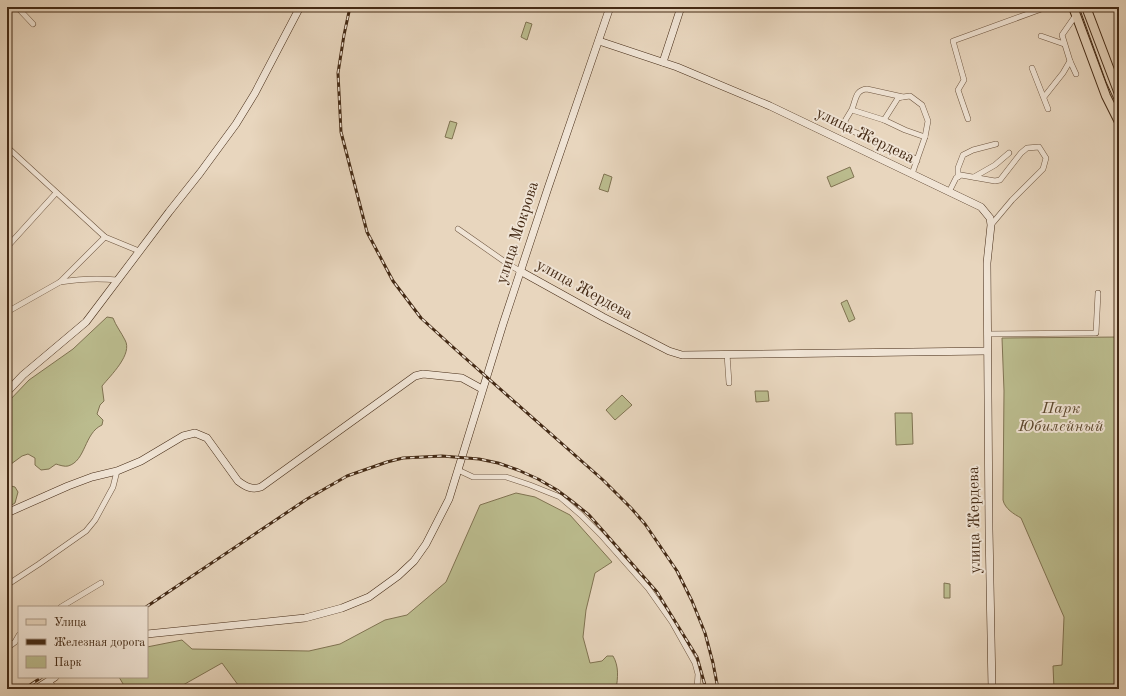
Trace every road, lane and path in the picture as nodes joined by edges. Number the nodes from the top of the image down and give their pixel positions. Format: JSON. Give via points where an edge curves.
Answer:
{"nodes":[{"id":1,"x":17,"y":7,"type":"edge"},
{"id":2,"x":300,"y":7,"type":"edge"},
{"id":3,"x":610,"y":7,"type":"edge"},
{"id":4,"x":681,"y":7,"type":"edge"},
{"id":5,"x":1047,"y":7,"type":"edge"},
{"id":6,"x":1086,"y":7,"type":"edge"},
{"id":7,"x":1074,"y":11,"type":"edge"},
{"id":8,"x":33,"y":24,"type":"dead end"},
{"id":9,"x":1042,"y":36,"type":"dead end"},
{"id":10,"x":599,"y":41,"type":"junction"},
{"id":11,"x":1064,"y":44,"type":"junction"},
{"id":12,"x":1070,"y":61,"type":"junction"},
{"id":13,"x":663,"y":62,"type":"junction"},
{"id":14,"x":1032,"y":68,"type":"dead end"},
{"id":15,"x":1076,"y":74,"type":"dead end"},
{"id":16,"x":1119,"y":94,"type":"edge"},
{"id":17,"x":903,"y":97,"type":"junction"},
{"id":18,"x":1044,"y":97,"type":"junction"},
{"id":19,"x":1048,"y":109,"type":"dead end"},
{"id":20,"x":852,"y":110,"type":"junction"},
{"id":21,"x":968,"y":119,"type":"dead end"},
{"id":22,"x":884,"y":120,"type":"junction"},
{"id":23,"x":1119,"y":122,"type":"edge"},
{"id":24,"x":925,"y":137,"type":"junction"},
{"id":25,"x":996,"y":144,"type":"dead end"},
{"id":26,"x":7,"y":147,"type":"edge"},
{"id":27,"x":12,"y":152,"type":"junction"},
{"id":28,"x":1009,"y":153,"type":"dead end"},
{"id":29,"x":7,"y":158,"type":"edge"},
{"id":30,"x":917,"y":161,"type":"junction"},
{"id":31,"x":912,"y":174,"type":"junction"},
{"id":32,"x":958,"y":177,"type":"junction"},
{"id":33,"x":974,"y":177,"type":"junction"},
{"id":34,"x":950,"y":192,"type":"junction"},
{"id":35,"x":56,"y":193,"type":"junction"},
{"id":36,"x":991,"y":225,"type":"junction"},
{"id":37,"x":458,"y":229,"type":"dead end"},
{"id":38,"x":104,"y":237,"type":"junction"},
{"id":39,"x":7,"y":247,"type":"edge"},
{"id":40,"x":139,"y":251,"type":"junction"},
{"id":41,"x":520,"y":271,"type":"junction"},
{"id":42,"x":117,"y":280,"type":"junction"},
{"id":43,"x":60,"y":282,"type":"junction"},
{"id":44,"x":1098,"y":293,"type":"dead end"},
{"id":45,"x":7,"y":312,"type":"edge"},
{"id":46,"x":987,"y":334,"type":"junction"},
{"id":47,"x":987,"y":350,"type":"junction"},
{"id":48,"x":727,"y":354,"type":"junction"},
{"id":49,"x":729,"y":383,"type":"dead end"},
{"id":50,"x":482,"y":389,"type":"junction"},
{"id":51,"x":7,"y":392,"type":"edge"},
{"id":52,"x":458,"y":470,"type":"junction"},
{"id":53,"x":117,"y":471,"type":"junction"},
{"id":54,"x":7,"y":513,"type":"edge"},
{"id":55,"x":101,"y":583,"type":"dead end"},
{"id":56,"x":7,"y":585,"type":"edge"},
{"id":57,"x":63,"y":606,"type":"edge"},
{"id":58,"x":148,"y":634,"type":"edge"},
{"id":59,"x":18,"y":637,"type":"edge"},
{"id":60,"x":7,"y":648,"type":"edge"},
{"id":61,"x":52,"y":679,"type":"edge"},
{"id":62,"x":36,"y":689,"type":"edge"},
{"id":63,"x":54,"y":689,"type":"edge"},
{"id":64,"x":697,"y":689,"type":"edge"},
{"id":65,"x":992,"y":689,"type":"edge"}],
"edges":[{"from":1,"to":8,"type":"street"},
{"from":2,"to":40,"type":"main road","via":[[236,124]]},
{"from":3,"to":10,"type":"main road","name":"улица Мокрова"},
{"from":4,"to":13,"type":"main road"},
{"from":5,"to":21,"type":"street","via":[[954,41],[964,80],[958,90]]},
{"from":6,"to":16,"type":"main road"},
{"from":7,"to":11,"type":"street","via":[[1062,35]]},
{"from":7,"to":23,"type":"main road","via":[[1106,96]]},
{"from":9,"to":11,"type":"street"},
{"from":10,"to":13,"type":"main road","name":"улица Жердева"},
{"from":10,"to":41,"type":"main road","name":"улица Мокрова"},
{"from":11,"to":12,"type":"street"},
{"from":12,"to":15,"type":"street"},
{"from":12,"to":18,"type":"street"},
{"from":13,"to":31,"type":"main road","name":"улица Жердева","via":[[770,106]]},
{"from":14,"to":18,"type":"street"},
{"from":17,"to":20,"type":"street","via":[[862,90],[858,92]]},
{"from":17,"to":22,"type":"street","via":[[898,98]]},
{"from":17,"to":24,"type":"street","via":[[910,96],[922,105],[928,121]]},
{"from":18,"to":19,"type":"street"},
{"from":20,"to":22,"type":"street"},
{"from":20,"to":30,"type":"street","via":[[845,121],[849,131],[884,144]]},
{"from":22,"to":24,"type":"street"},
{"from":24,"to":30,"type":"street"},
{"from":25,"to":32,"type":"street","via":[[962,155]]},
{"from":26,"to":27,"type":"street"},
{"from":27,"to":29,"type":"street"},
{"from":27,"to":35,"type":"street"},
{"from":28,"to":33,"type":"street"},
{"from":30,"to":31,"type":"street"},
{"from":31,"to":34,"type":"main road","name":"улица Жердева"},
{"from":32,"to":33,"type":"street"},
{"from":32,"to":34,"type":"street"},
{"from":33,"to":36,"type":"street","via":[[1000,180],[1027,148],[1039,148],[1046,158],[1042,169]]},
{"from":34,"to":36,"type":"main road","name":"улица Жердева","via":[[981,208],[990,218]]},
{"from":35,"to":38,"type":"street"},
{"from":35,"to":39,"type":"street"},
{"from":36,"to":46,"type":"main road","name":"улица Жердева","via":[[987,259]]},
{"from":37,"to":41,"type":"street","name":"улица Жердева"},
{"from":38,"to":40,"type":"street"},
{"from":38,"to":43,"type":"street"},
{"from":40,"to":42,"type":"main road"},
{"from":41,"to":48,"type":"main road","name":"улица Жердева","via":[[669,351],[682,355]]},
{"from":41,"to":50,"type":"main road","name":"улица Мокрова"},
{"from":42,"to":43,"type":"street","via":[[100,278]]},
{"from":42,"to":51,"type":"main road","via":[[86,322],[23,375]]},
{"from":43,"to":45,"type":"street"},
{"from":44,"to":46,"type":"street","via":[[1096,333]]},
{"from":46,"to":47,"type":"main road","name":"улица Жердева"},
{"from":47,"to":48,"type":"main road","name":"улица Жердева"},
{"from":47,"to":65,"type":"main road","name":"улица Жердева"},
{"from":48,"to":49,"type":"street"},
{"from":50,"to":52,"type":"main road","name":"улица Мокрова"},
{"from":50,"to":53,"type":"main road","via":[[462,378],[423,374],[415,376],[262,487],[244,486],[207,438],[195,433],[183,436],[141,461]]},
{"from":52,"to":58,"type":"main road","name":"улица Мокрова","via":[[449,499],[426,544],[414,561],[398,576],[369,597],[342,608],[305,618]]},
{"from":52,"to":64,"type":"street","via":[[473,477],[506,477],[530,485],[560,497],[581,515],[648,588],[672,622],[695,664],[698,674]]},
{"from":53,"to":54,"type":"main road","via":[[68,486]]},
{"from":53,"to":56,"type":"street","via":[[113,487],[86,531]]},
{"from":55,"to":57,"type":"street"},
{"from":59,"to":60,"type":"street"},
{"from":61,"to":62,"type":"main road"},
{"from":61,"to":63,"type":"street"}]}
